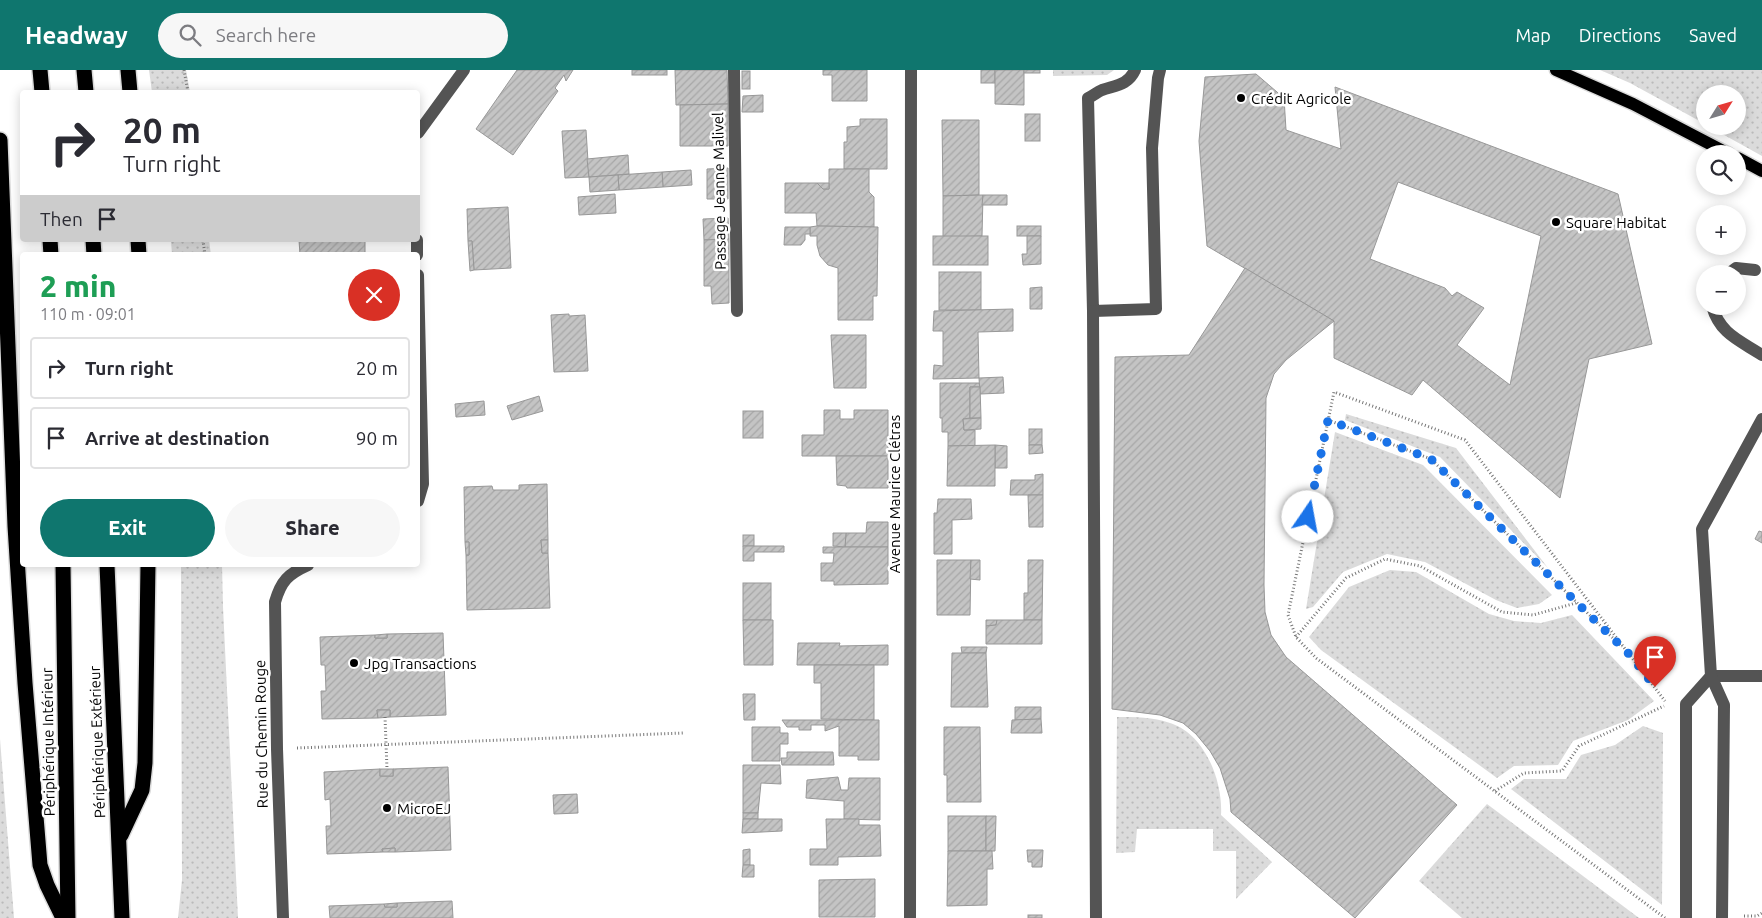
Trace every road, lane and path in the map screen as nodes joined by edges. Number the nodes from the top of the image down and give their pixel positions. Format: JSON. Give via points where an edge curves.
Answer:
{"nodes":[{"id":1,"x":40,"y":70,"type":"edge"},
{"id":2,"x":84,"y":70,"type":"edge"},
{"id":3,"x":128,"y":70,"type":"edge"},
{"id":4,"x":184,"y":70,"type":"edge"},
{"id":5,"x":464,"y":70,"type":"edge"},
{"id":6,"x":734,"y":70,"type":"edge"},
{"id":7,"x":911,"y":70,"type":"edge"},
{"id":8,"x":1135,"y":70,"type":"edge"},
{"id":9,"x":1160,"y":70,"type":"edge"},
{"id":10,"x":1556,"y":70,"type":"edge"},
{"id":11,"x":42,"y":90,"type":"edge"},
{"id":12,"x":86,"y":90,"type":"edge"},
{"id":13,"x":130,"y":90,"type":"edge"},
{"id":14,"x":188,"y":90,"type":"edge"},
{"id":15,"x":420,"y":130,"type":"edge"},
{"id":16,"x":0,"y":140,"type":"edge"},
{"id":17,"x":1712,"y":145,"type":"edge"},
{"id":18,"x":1746,"y":162,"type":"edge"},
{"id":19,"x":1762,"y":171,"type":"edge"},
{"id":20,"x":1746,"y":269,"type":"edge"},
{"id":21,"x":1755,"y":270,"type":"dead end"},
{"id":22,"x":737,"y":311,"type":"dead end"},
{"id":23,"x":1093,"y":312,"type":"junction"},
{"id":24,"x":1715,"y":315,"type":"edge"},
{"id":25,"x":1762,"y":355,"type":"edge"},
{"id":26,"x":420,"y":359,"type":"edge"},
{"id":27,"x":1762,"y":419,"type":"edge"},
{"id":28,"x":1328,"y":420,"type":"junction"},
{"id":29,"x":420,"y":494,"type":"edge"},
{"id":30,"x":63,"y":567,"type":"edge"},
{"id":31,"x":107,"y":567,"type":"edge"},
{"id":32,"x":148,"y":567,"type":"edge"},
{"id":33,"x":304,"y":567,"type":"edge"},
{"id":34,"x":1577,"y":602,"type":"junction"},
{"id":35,"x":1296,"y":637,"type":"junction"},
{"id":36,"x":1631,"y":656,"type":"junction"},
{"id":37,"x":1711,"y":676,"type":"junction"},
{"id":38,"x":1762,"y":676,"type":"edge"},
{"id":39,"x":385,"y":717,"type":"dead end"},
{"id":40,"x":683,"y":733,"type":"dead end"},
{"id":41,"x":386,"y":744,"type":"junction"},
{"id":42,"x":277,"y":748,"type":"junction"},
{"id":43,"x":387,"y":769,"type":"dead end"},
{"id":44,"x":1495,"y":791,"type":"junction"},
{"id":45,"x":119,"y":839,"type":"junction"},
{"id":46,"x":63,"y":918,"type":"edge"},
{"id":47,"x":68,"y":918,"type":"edge"},
{"id":48,"x":122,"y":918,"type":"edge"},
{"id":49,"x":283,"y":918,"type":"edge"},
{"id":50,"x":910,"y":918,"type":"edge"},
{"id":51,"x":1096,"y":918,"type":"edge"},
{"id":52,"x":1674,"y":918,"type":"edge"},
{"id":53,"x":1686,"y":918,"type":"edge"},
{"id":54,"x":1722,"y":918,"type":"edge"}],
"edges":[{"from":1,"to":11,"type":"highway"},
{"from":2,"to":12,"type":"highway"},
{"from":3,"to":13,"type":"highway"},
{"from":4,"to":14,"type":"path"},
{"from":5,"to":15,"type":"street"},
{"from":6,"to":22,"type":"street","name":"Passage Jeanne Malivel"},
{"from":7,"to":50,"type":"street","name":"Avenue Maurice Clétras"},
{"from":8,"to":23,"type":"street","via":[[1122,85],[1088,98]]},
{"from":9,"to":23,"type":"street","via":[[1152,148],[1156,309]]},
{"from":10,"to":17,"type":"main road"},
{"from":16,"to":46,"type":"highway","via":[[14,517],[26,702],[40,865]]},
{"from":18,"to":19,"type":"main road"},
{"from":20,"to":21,"type":"street"},
{"from":23,"to":51,"type":"street"},
{"from":24,"to":25,"type":"street","via":[[1724,330]]},
{"from":26,"to":29,"type":"street","via":[[423,484]]},
{"from":27,"to":37,"type":"street","via":[[1702,530]]},
{"from":28,"to":34,"type":"path","via":[[1431,459]]},
{"from":28,"to":35,"type":"path","via":[[1288,615]]},
{"from":28,"to":36,"type":"path","via":[[1334,392],[1465,440]]},
{"from":30,"to":47,"type":"highway","name":"Périphérique Intérieur"},
{"from":31,"to":45,"type":"highway","name":"Périphérique Extérieur"},
{"from":32,"to":45,"type":"highway","via":[[143,781],[142,790]]},
{"from":33,"to":42,"type":"street","name":"Rue du Chemin Rouge","via":[[287,577],[275,602]]},
{"from":34,"to":35,"type":"path","via":[[1533,615],[1502,612],[1420,566],[1386,559],[1346,578]]},
{"from":34,"to":36,"type":"path"},
{"from":35,"to":44,"type":"path","via":[[1316,658]]},
{"from":36,"to":44,"type":"path","via":[[1667,705],[1579,746],[1562,771],[1524,773]]},
{"from":37,"to":38,"type":"street"},
{"from":37,"to":53,"type":"street","via":[[1686,704]]},
{"from":37,"to":54,"type":"street","via":[[1724,705]]},
{"from":39,"to":41,"type":"path"},
{"from":40,"to":41,"type":"path"},
{"from":41,"to":42,"type":"path"},
{"from":41,"to":43,"type":"path"},
{"from":42,"to":49,"type":"street","name":"Rue du Chemin Rouge"},
{"from":44,"to":52,"type":"path","via":[[1664,918]]},
{"from":45,"to":48,"type":"highway","name":"Périphérique Extérieur"}]}
